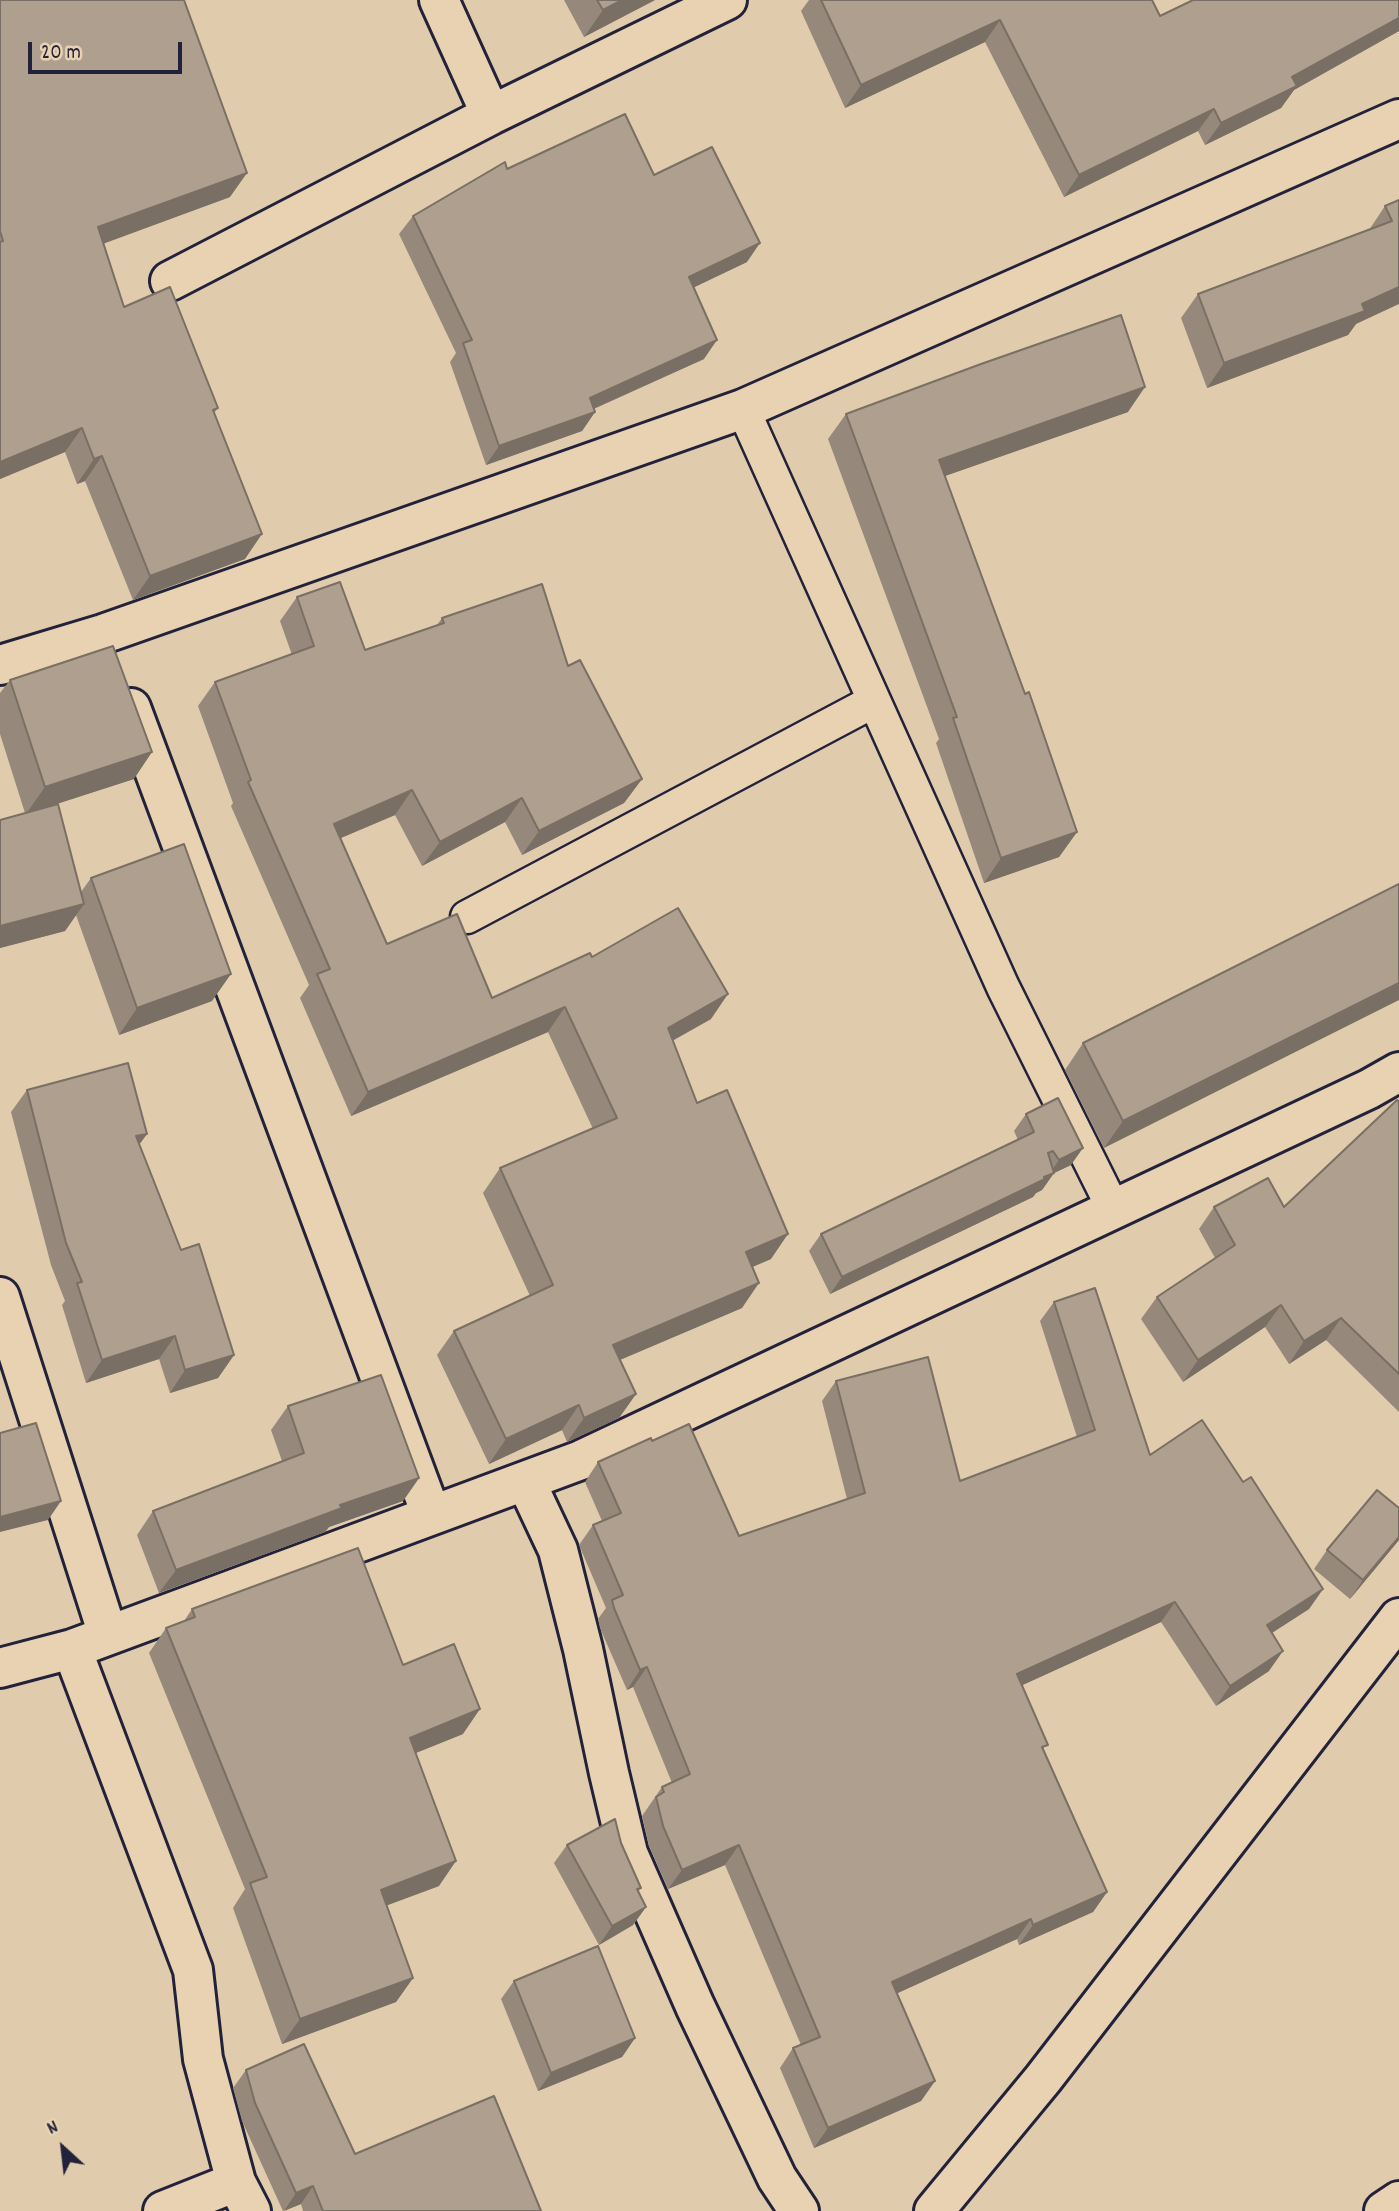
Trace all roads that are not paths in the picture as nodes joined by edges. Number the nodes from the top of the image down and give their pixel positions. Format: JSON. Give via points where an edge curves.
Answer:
{"nodes":[{"id":1,"x":439,"y":0,"type":"edge"},
{"id":2,"x":727,"y":0,"type":"edge"},
{"id":3,"x":491,"y":115,"type":"junction"},
{"id":4,"x":1399,"y":119,"type":"edge"},
{"id":5,"x":170,"y":281,"type":"dead end"},
{"id":6,"x":743,"y":409,"type":"junction"},
{"id":7,"x":111,"y":656,"type":"junction"},
{"id":8,"x":0,"y":665,"type":"edge"},
{"id":9,"x":874,"y":701,"type":"junction"},
{"id":10,"x":467,"y":917,"type":"dead end"},
{"id":11,"x":1399,"y":1072,"type":"edge"},
{"id":12,"x":1114,"y":1210,"type":"junction"},
{"id":13,"x":0,"y":1297,"type":"edge"},
{"id":14,"x":526,"y":1482,"type":"junction"},
{"id":15,"x":431,"y":1514,"type":"junction"},
{"id":16,"x":1399,"y":1618,"type":"edge"},
{"id":17,"x":108,"y":1635,"type":"junction"},
{"id":18,"x":72,"y":1649,"type":"junction"},
{"id":19,"x":0,"y":1668,"type":"edge"},
{"id":20,"x":244,"y":2197,"type":"edge"},
{"id":21,"x":1399,"y":2201,"type":"edge"},
{"id":22,"x":163,"y":2211,"type":"edge"},
{"id":23,"x":799,"y":2211,"type":"edge"},
{"id":24,"x":934,"y":2211,"type":"edge"},
{"id":25,"x":1384,"y":2211,"type":"edge"}],
"edges":[{"from":1,"to":3,"type":"street"},
{"from":2,"to":3,"type":"street"},
{"from":3,"to":5,"type":"street"},
{"from":4,"to":6,"type":"street"},
{"from":6,"to":7,"type":"street"},
{"from":6,"to":9,"type":"lane"},
{"from":7,"to":8,"type":"street"},
{"from":7,"to":15,"type":"street"},
{"from":9,"to":10,"type":"lane"},
{"from":9,"to":12,"type":"lane","via":[[1003,987]]},
{"from":11,"to":12,"type":"street"},
{"from":12,"to":14,"type":"street"},
{"from":13,"to":17,"type":"street"},
{"from":14,"to":15,"type":"street"},
{"from":14,"to":23,"type":"street","via":[[558,1550],[628,1853],[777,2178]]},
{"from":15,"to":17,"type":"street"},
{"from":16,"to":24,"type":"street","via":[[1043,2079]]},
{"from":17,"to":18,"type":"street"},
{"from":18,"to":19,"type":"street"},
{"from":18,"to":20,"type":"street","via":[[193,1970],[203,2059]]},
{"from":20,"to":22,"type":"street"},
{"from":21,"to":25,"type":"street"}]}
